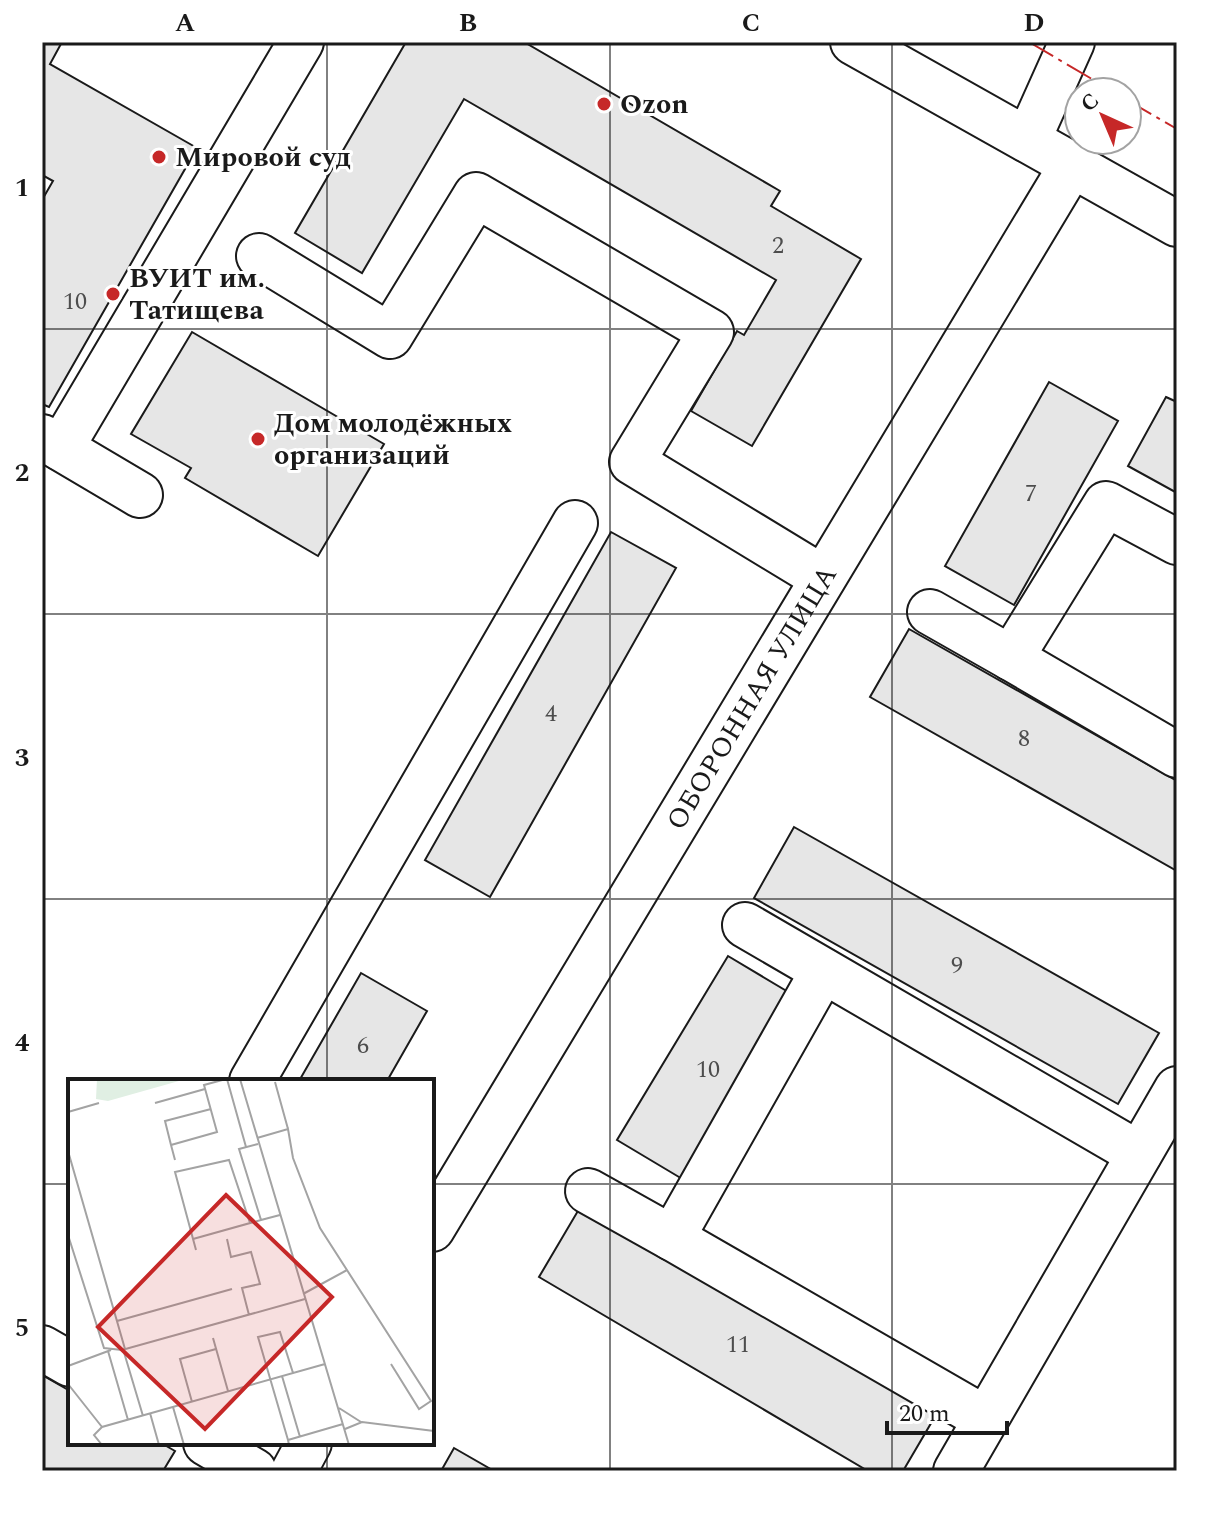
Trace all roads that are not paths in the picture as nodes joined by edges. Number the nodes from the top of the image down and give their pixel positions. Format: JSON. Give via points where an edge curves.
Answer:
{"nodes":[{"id":1,"x":301,"y":42,"type":"edge"},
{"id":2,"x":853,"y":42,"type":"edge"},
{"id":3,"x":1072,"y":42,"type":"edge"},
{"id":4,"x":1028,"y":140,"type":"junction"},
{"id":5,"x":1072,"y":165,"type":"junction"},
{"id":6,"x":1177,"y":224,"type":"edge"},
{"id":7,"x":259,"y":256,"type":"dead end"},
{"id":8,"x":51,"y":442,"type":"edge"},
{"id":9,"x":140,"y":495,"type":"dead end"},
{"id":10,"x":575,"y":523,"type":"dead end"},
{"id":11,"x":1177,"y":542,"type":"edge"},
{"id":12,"x":823,"y":578,"type":"junction"},
{"id":13,"x":930,"y":612,"type":"dead end"},
{"id":14,"x":1011,"y":658,"type":"junction"},
{"id":15,"x":1177,"y":755,"type":"edge"},
{"id":16,"x":745,"y":925,"type":"dead end"},
{"id":17,"x":823,"y":971,"type":"junction"},
{"id":18,"x":253,"y":1079,"type":"edge"},
{"id":19,"x":1177,"y":1089,"type":"edge"},
{"id":20,"x":1139,"y":1154,"type":"junction"},
{"id":21,"x":588,"y":1191,"type":"dead end"},
{"id":22,"x":434,"y":1226,"type":"edge"},
{"id":23,"x":672,"y":1238,"type":"junction"},
{"id":24,"x":42,"y":1348,"type":"edge"},
{"id":25,"x":68,"y":1363,"type":"edge"},
{"id":26,"x":986,"y":1419,"type":"junction"},
{"id":27,"x":209,"y":1445,"type":"edge"},
{"id":28,"x":308,"y":1445,"type":"edge"},
{"id":29,"x":254,"y":1471,"type":"edge"},
{"id":30,"x":294,"y":1471,"type":"edge"},
{"id":31,"x":956,"y":1471,"type":"edge"}],
"edges":[{"from":1,"to":8,"type":"street"},
{"from":2,"to":4,"type":"street"},
{"from":3,"to":4,"type":"street"},
{"from":4,"to":5,"type":"street"},
{"from":5,"to":6,"type":"street"},
{"from":5,"to":12,"type":"street","name":"ОБОРОННАЯ УЛИЦА"},
{"from":7,"to":12,"type":"street","via":[[390,336],[476,195],[711,332],[632,462]]},
{"from":8,"to":9,"type":"street"},
{"from":10,"to":18,"type":"street"},
{"from":11,"to":14,"type":"street","via":[[1106,504]]},
{"from":12,"to":22,"type":"street","name":"ОБОРОННАЯ УЛИЦА"},
{"from":13,"to":14,"type":"street"},
{"from":14,"to":15,"type":"street"},
{"from":16,"to":17,"type":"street"},
{"from":17,"to":20,"type":"street"},
{"from":17,"to":23,"type":"street"},
{"from":19,"to":20,"type":"street"},
{"from":20,"to":26,"type":"street"},
{"from":21,"to":23,"type":"street"},
{"from":23,"to":26,"type":"street"},
{"from":24,"to":25,"type":"street"},
{"from":26,"to":31,"type":"street"},
{"from":27,"to":29,"type":"street"},
{"from":28,"to":30,"type":"street"}]}
